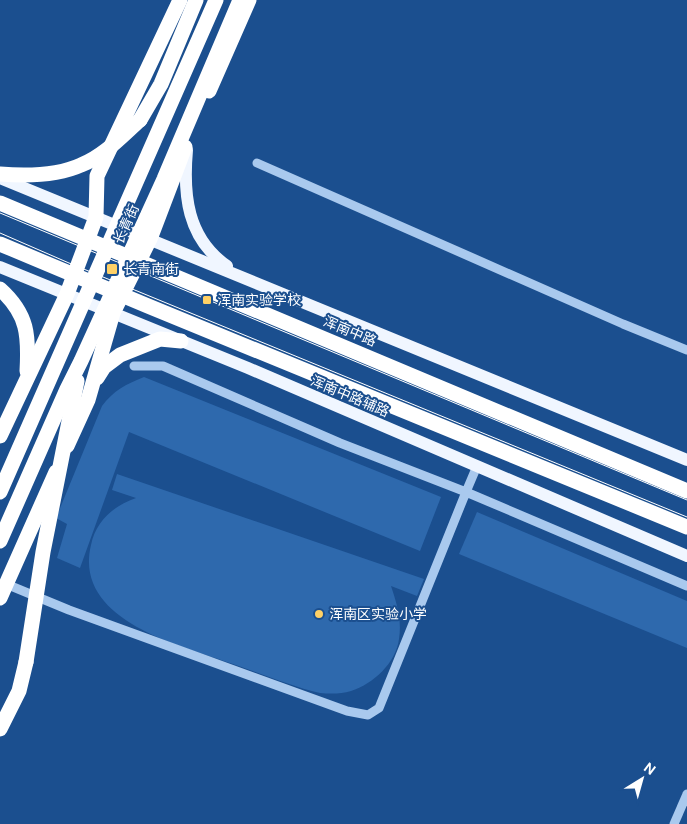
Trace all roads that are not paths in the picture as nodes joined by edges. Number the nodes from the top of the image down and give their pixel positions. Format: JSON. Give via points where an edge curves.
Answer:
{"nodes":[{"id":1,"x":180,"y":0,"type":"edge"},
{"id":2,"x":196,"y":0,"type":"edge"},
{"id":3,"x":216,"y":0,"type":"edge"},
{"id":4,"x":240,"y":0,"type":"edge"},
{"id":5,"x":249,"y":0,"type":"edge"},
{"id":6,"x":188,"y":139,"type":"junction"},
{"id":7,"x":256,"y":163,"type":"dead end"},
{"id":8,"x":0,"y":174,"type":"edge"},
{"id":9,"x":0,"y":178,"type":"edge"},
{"id":10,"x":0,"y":203,"type":"edge"},
{"id":11,"x":96,"y":217,"type":"junction"},
{"id":12,"x":150,"y":239,"type":"junction"},
{"id":13,"x":0,"y":244,"type":"edge"},
{"id":14,"x":0,"y":267,"type":"edge"},
{"id":15,"x":248,"y":280,"type":"junction"},
{"id":16,"x":0,"y":289,"type":"edge"},
{"id":17,"x":67,"y":294,"type":"junction"},
{"id":18,"x":114,"y":313,"type":"junction"},
{"id":19,"x":181,"y":341,"type":"junction"},
{"id":20,"x":687,"y":350,"type":"edge"},
{"id":21,"x":81,"y":361,"type":"junction"},
{"id":22,"x":134,"y":366,"type":"dead end"},
{"id":23,"x":27,"y":378,"type":"junction"},
{"id":24,"x":91,"y":388,"type":"junction"},
{"id":25,"x":0,"y":436,"type":"edge"},
{"id":26,"x":687,"y":460,"type":"edge"},
{"id":27,"x":477,"y":466,"type":"junction"},
{"id":28,"x":687,"y":491,"type":"edge"},
{"id":29,"x":0,"y":492,"type":"edge"},
{"id":30,"x":466,"y":492,"type":"junction"},
{"id":31,"x":687,"y":527,"type":"edge"},
{"id":32,"x":0,"y":541,"type":"edge"},
{"id":33,"x":687,"y":556,"type":"edge"},
{"id":34,"x":6,"y":584,"type":"junction"},
{"id":35,"x":687,"y":586,"type":"edge"},
{"id":36,"x":0,"y":598,"type":"edge"},
{"id":37,"x":0,"y":728,"type":"edge"},
{"id":38,"x":687,"y":794,"type":"edge"},
{"id":39,"x":674,"y":824,"type":"edge"}],
"edges":[{"from":1,"to":11,"type":"highway","via":[[97,176]]},
{"from":2,"to":8,"type":"highway","bridge":true,"via":[[153,98],[140,120],[111,146],[82,165],[60,172]]},
{"from":3,"to":29,"type":"highway","name":"长青街","bridge":true},
{"from":4,"to":21,"type":"highway","name":"长青街","bridge":true,"via":[[164,179]]},
{"from":5,"to":6,"type":"highway"},
{"from":6,"to":12,"type":"highway"},
{"from":6,"to":15,"type":"main road","via":[[186,199],[193,225],[214,257]]},
{"from":7,"to":20,"type":"lane"},
{"from":9,"to":11,"type":"main road"},
{"from":10,"to":28,"type":"highway","name":"浑南中路","bridge":true},
{"from":11,"to":12,"type":"main road"},
{"from":11,"to":17,"type":"highway"},
{"from":12,"to":15,"type":"main road"},
{"from":12,"to":18,"type":"highway"},
{"from":13,"to":31,"type":"highway","bridge":true},
{"from":14,"to":17,"type":"main road","name":"浑南中路辅路"},
{"from":15,"to":26,"type":"main road"},
{"from":16,"to":23,"type":"highway","via":[[24,318]]},
{"from":17,"to":18,"type":"main road","name":"浑南中路辅路"},
{"from":17,"to":23,"type":"highway"},
{"from":18,"to":19,"type":"main road","name":"浑南中路辅路"},
{"from":18,"to":24,"type":"highway"},
{"from":19,"to":24,"type":"highway","via":[[160,339],[120,355],[104,367]]},
{"from":19,"to":27,"type":"main road","name":"浑南中路辅路"},
{"from":21,"to":32,"type":"highway","name":"长青街","bridge":true},
{"from":21,"to":37,"type":"highway","bridge":true,"via":[[43,552],[26,662],[19,691]]},
{"from":22,"to":30,"type":"lane","via":[[163,366],[340,443]]},
{"from":23,"to":25,"type":"highway"},
{"from":24,"to":34,"type":"highway"},
{"from":27,"to":30,"type":"lane"},
{"from":27,"to":33,"type":"main road","name":"浑南中路辅路"},
{"from":30,"to":34,"type":"lane","via":[[379,708],[368,715],[347,711]]},
{"from":30,"to":35,"type":"lane"},
{"from":34,"to":36,"type":"highway"},
{"from":38,"to":39,"type":"lane"}]}
